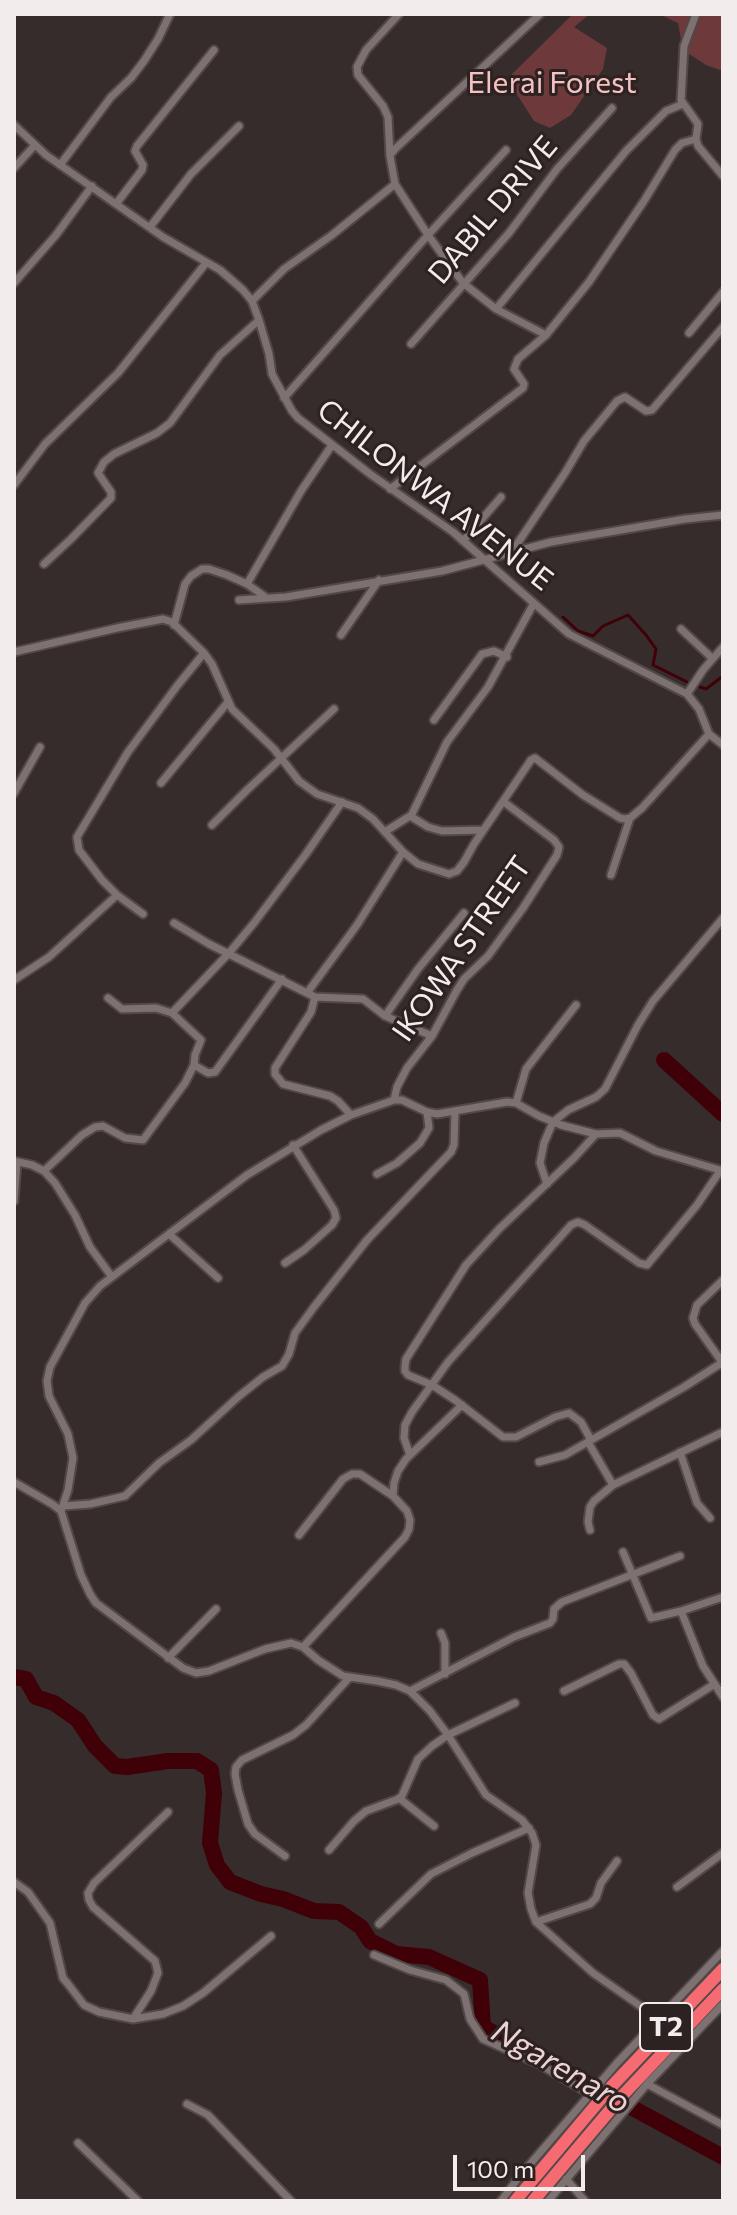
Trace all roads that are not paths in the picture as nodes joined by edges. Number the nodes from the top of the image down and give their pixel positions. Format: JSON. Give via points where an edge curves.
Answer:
{"nodes":[{"id":1,"x":170,"y":14,"type":"edge"},
{"id":2,"x":399,"y":14,"type":"edge"},
{"id":3,"x":540,"y":14,"type":"edge"},
{"id":4,"x":696,"y":14,"type":"edge"},
{"id":5,"x":214,"y":50,"type":"dead end"},
{"id":6,"x":683,"y":104,"type":"junction"},
{"id":7,"x":612,"y":108,"type":"dead end"},
{"id":8,"x":14,"y":125,"type":"edge"},
{"id":9,"x":239,"y":126,"type":"dead end"},
{"id":10,"x":696,"y":139,"type":"junction"},
{"id":11,"x":35,"y":145,"type":"junction"},
{"id":12,"x":506,"y":150,"type":"dead end"},
{"id":13,"x":390,"y":156,"type":"junction"},
{"id":14,"x":60,"y":165,"type":"junction"},
{"id":15,"x":14,"y":168,"type":"edge"},
{"id":16,"x":723,"y":176,"type":"edge"},
{"id":17,"x":395,"y":184,"type":"junction"},
{"id":18,"x":92,"y":186,"type":"junction"},
{"id":19,"x":116,"y":204,"type":"junction"},
{"id":20,"x":150,"y":227,"type":"junction"},
{"id":21,"x":428,"y":235,"type":"junction"},
{"id":22,"x":206,"y":263,"type":"junction"},
{"id":23,"x":14,"y":283,"type":"edge"},
{"id":24,"x":463,"y":283,"type":"junction"},
{"id":25,"x":723,"y":292,"type":"edge"},
{"id":26,"x":252,"y":301,"type":"junction"},
{"id":27,"x":496,"y":309,"type":"junction"},
{"id":28,"x":259,"y":320,"type":"junction"},
{"id":29,"x":723,"y":327,"type":"edge"},
{"id":30,"x":689,"y":333,"type":"dead end"},
{"id":31,"x":546,"y":335,"type":"junction"},
{"id":32,"x":411,"y":344,"type":"dead end"},
{"id":33,"x":284,"y":398,"type":"junction"},
{"id":34,"x":332,"y":445,"type":"junction"},
{"id":35,"x":14,"y":485,"type":"edge"},
{"id":36,"x":390,"y":489,"type":"junction"},
{"id":37,"x":501,"y":497,"type":"dead end"},
{"id":38,"x":723,"y":515,"type":"edge"},
{"id":39,"x":463,"y":541,"type":"junction"},
{"id":40,"x":511,"y":553,"type":"junction"},
{"id":41,"x":483,"y":559,"type":"junction"},
{"id":42,"x":44,"y":564,"type":"dead end"},
{"id":43,"x":379,"y":580,"type":"junction"},
{"id":44,"x":247,"y":584,"type":"junction"},
{"id":45,"x":266,"y":597,"type":"junction"},
{"id":46,"x":239,"y":600,"type":"dead end"},
{"id":47,"x":534,"y":603,"type":"junction"},
{"id":48,"x":174,"y":625,"type":"junction"},
{"id":49,"x":681,"y":629,"type":"dead end"},
{"id":50,"x":341,"y":635,"type":"dead end"},
{"id":51,"x":723,"y":647,"type":"edge"},
{"id":52,"x":14,"y":652,"type":"edge"},
{"id":53,"x":204,"y":653,"type":"junction"},
{"id":54,"x":507,"y":657,"type":"junction"},
{"id":55,"x":712,"y":658,"type":"junction"},
{"id":56,"x":687,"y":694,"type":"junction"},
{"id":57,"x":228,"y":702,"type":"junction"},
{"id":58,"x":334,"y":709,"type":"dead end"},
{"id":59,"x":434,"y":720,"type":"dead end"},
{"id":60,"x":709,"y":734,"type":"junction"},
{"id":61,"x":723,"y":745,"type":"edge"},
{"id":62,"x":40,"y":747,"type":"dead end"},
{"id":63,"x":281,"y":758,"type":"junction"},
{"id":64,"x":161,"y":783,"type":"dead end"},
{"id":65,"x":14,"y":793,"type":"edge"},
{"id":66,"x":342,"y":802,"type":"junction"},
{"id":67,"x":504,"y":802,"type":"junction"},
{"id":68,"x":411,"y":816,"type":"junction"},
{"id":69,"x":630,"y":818,"type":"junction"},
{"id":70,"x":212,"y":825,"type":"dead end"},
{"id":71,"x":483,"y":830,"type":"junction"},
{"id":72,"x":386,"y":831,"type":"junction"},
{"id":73,"x":403,"y":852,"type":"junction"},
{"id":74,"x":611,"y":875,"type":"dead end"},
{"id":75,"x":117,"y":895,"type":"junction"},
{"id":76,"x":464,"y":913,"type":"dead end"},
{"id":77,"x":143,"y":914,"type":"dead end"},
{"id":78,"x":723,"y":918,"type":"edge"},
{"id":79,"x":174,"y":923,"type":"dead end"},
{"id":80,"x":229,"y":953,"type":"junction"},
{"id":81,"x":282,"y":979,"type":"junction"},
{"id":82,"x":14,"y":980,"type":"edge"},
{"id":83,"x":311,"y":995,"type":"junction"},
{"id":84,"x":108,"y":998,"type":"dead end"},
{"id":85,"x":576,"y":1005,"type":"dead end"},
{"id":86,"x":172,"y":1013,"type":"junction"},
{"id":87,"x":385,"y":1016,"type":"junction"},
{"id":88,"x":432,"y":1036,"type":"junction"},
{"id":89,"x":194,"y":1065,"type":"junction"},
{"id":90,"x":394,"y":1100,"type":"junction"},
{"id":91,"x":516,"y":1103,"type":"junction"},
{"id":92,"x":455,"y":1111,"type":"junction"},
{"id":93,"x":427,"y":1112,"type":"junction"},
{"id":94,"x":351,"y":1115,"type":"junction"},
{"id":95,"x":553,"y":1122,"type":"junction"},
{"id":96,"x":596,"y":1134,"type":"junction"},
{"id":97,"x":293,"y":1145,"type":"junction"},
{"id":98,"x":15,"y":1161,"type":"edge"},
{"id":99,"x":44,"y":1171,"type":"junction"},
{"id":100,"x":722,"y":1171,"type":"edge"},
{"id":101,"x":377,"y":1174,"type":"dead end"},
{"id":102,"x":547,"y":1184,"type":"junction"},
{"id":103,"x":14,"y":1201,"type":"edge"},
{"id":104,"x":169,"y":1234,"type":"junction"},
{"id":105,"x":285,"y":1263,"type":"dead end"},
{"id":106,"x":112,"y":1277,"type":"junction"},
{"id":107,"x":218,"y":1278,"type":"dead end"},
{"id":108,"x":723,"y":1280,"type":"edge"},
{"id":109,"x":723,"y":1362,"type":"edge"},
{"id":110,"x":432,"y":1385,"type":"junction"},
{"id":111,"x":462,"y":1405,"type":"junction"},
{"id":112,"x":723,"y":1432,"type":"edge"},
{"id":113,"x":590,"y":1441,"type":"junction"},
{"id":114,"x":680,"y":1452,"type":"junction"},
{"id":115,"x":410,"y":1455,"type":"junction"},
{"id":116,"x":539,"y":1462,"type":"dead end"},
{"id":117,"x":14,"y":1482,"type":"edge"},
{"id":118,"x":613,"y":1485,"type":"junction"},
{"id":119,"x":393,"y":1496,"type":"junction"},
{"id":120,"x":62,"y":1509,"type":"junction"},
{"id":121,"x":710,"y":1518,"type":"dead end"},
{"id":122,"x":590,"y":1530,"type":"dead end"},
{"id":123,"x":299,"y":1535,"type":"dead end"},
{"id":124,"x":623,"y":1552,"type":"dead end"},
{"id":125,"x":680,"y":1556,"type":"dead end"},
{"id":126,"x":631,"y":1574,"type":"junction"},
{"id":127,"x":723,"y":1597,"type":"edge"},
{"id":128,"x":216,"y":1609,"type":"dead end"},
{"id":129,"x":681,"y":1611,"type":"junction"},
{"id":130,"x":441,"y":1633,"type":"dead end"},
{"id":131,"x":303,"y":1647,"type":"junction"},
{"id":132,"x":168,"y":1658,"type":"junction"},
{"id":133,"x":445,"y":1674,"type":"junction"},
{"id":134,"x":349,"y":1678,"type":"junction"},
{"id":135,"x":713,"y":1685,"type":"junction"},
{"id":136,"x":410,"y":1691,"type":"junction"},
{"id":137,"x":564,"y":1691,"type":"dead end"},
{"id":138,"x":723,"y":1697,"type":"edge"},
{"id":139,"x":515,"y":1703,"type":"dead end"},
{"id":140,"x":448,"y":1735,"type":"junction"},
{"id":141,"x":399,"y":1798,"type":"junction"},
{"id":142,"x":168,"y":1812,"type":"dead end"},
{"id":143,"x":434,"y":1826,"type":"dead end"},
{"id":144,"x":529,"y":1828,"type":"junction"},
{"id":145,"x":329,"y":1850,"type":"dead end"},
{"id":146,"x":723,"y":1853,"type":"edge"},
{"id":147,"x":285,"y":1856,"type":"dead end"},
{"id":148,"x":617,"y":1861,"type":"dead end"},
{"id":149,"x":14,"y":1882,"type":"edge"},
{"id":150,"x":677,"y":1887,"type":"dead end"},
{"id":151,"x":536,"y":1922,"type":"junction"},
{"id":152,"x":379,"y":1924,"type":"dead end"},
{"id":153,"x":271,"y":1936,"type":"dead end"},
{"id":154,"x":723,"y":1951,"type":"edge"},
{"id":155,"x":374,"y":1955,"type":"dead end"},
{"id":156,"x":723,"y":1969,"type":"edge"},
{"id":157,"x":723,"y":1989,"type":"edge"},
{"id":158,"x":723,"y":2004,"type":"edge"},
{"id":159,"x":133,"y":2019,"type":"junction"},
{"id":160,"x":659,"y":2019,"type":"junction"},
{"id":161,"x":647,"y":2084,"type":"junction"},
{"id":162,"x":187,"y":2104,"type":"dead end"},
{"id":163,"x":599,"y":2106,"type":"junction"},
{"id":164,"x":723,"y":2125,"type":"edge"},
{"id":165,"x":78,"y":2143,"type":"dead end"},
{"id":166,"x":566,"y":2179,"type":"junction"},
{"id":167,"x":138,"y":2201,"type":"edge"},
{"id":168,"x":291,"y":2201,"type":"edge"},
{"id":169,"x":501,"y":2201,"type":"edge"},
{"id":170,"x":515,"y":2201,"type":"edge"},
{"id":171,"x":533,"y":2201,"type":"edge"},
{"id":172,"x":548,"y":2201,"type":"edge"},
{"id":173,"x":585,"y":2201,"type":"edge"}],
"edges":[{"from":1,"to":14,"type":"street","via":[[144,61]]},
{"from":2,"to":13,"type":"street","via":[[357,67],[388,117]]},
{"from":3,"to":13,"type":"street"},
{"from":4,"to":6,"type":"street","via":[[684,46]]},
{"from":5,"to":19,"type":"street","via":[[137,146],[142,170]]},
{"from":6,"to":10,"type":"street","via":[[698,124]]},
{"from":6,"to":27,"type":"street","via":[[666,111],[626,151]]},
{"from":7,"to":24,"type":"street","name":"DABIL DRIVE"},
{"from":8,"to":11,"type":"street","name":"CHILONWA AVENUE"},
{"from":9,"to":20,"type":"street","via":[[191,174]]},
{"from":10,"to":16,"type":"street"},
{"from":10,"to":31,"type":"street","via":[[675,150],[617,244]]},
{"from":11,"to":14,"type":"street","name":"CHILONWA AVENUE"},
{"from":11,"to":15,"type":"street"},
{"from":12,"to":21,"type":"street"},
{"from":13,"to":17,"type":"street"},
{"from":14,"to":18,"type":"street","name":"CHILONWA AVENUE"},
{"from":17,"to":21,"type":"street"},
{"from":17,"to":26,"type":"street","via":[[284,269]]},
{"from":18,"to":19,"type":"street","name":"CHILONWA AVENUE"},
{"from":18,"to":23,"type":"street"},
{"from":19,"to":20,"type":"street","name":"CHILONWA AVENUE"},
{"from":20,"to":22,"type":"street","name":"CHILONWA AVENUE"},
{"from":21,"to":24,"type":"street"},
{"from":21,"to":33,"type":"street"},
{"from":22,"to":26,"type":"street","name":"CHILONWA AVENUE","via":[[231,278]]},
{"from":22,"to":35,"type":"street","via":[[118,373],[45,444]]},
{"from":24,"to":27,"type":"street"},
{"from":24,"to":32,"type":"street","name":"DABIL DRIVE"},
{"from":25,"to":30,"type":"street"},
{"from":26,"to":28,"type":"street","name":"CHILONWA AVENUE"},
{"from":27,"to":31,"type":"street"},
{"from":28,"to":33,"type":"street","name":"CHILONWA AVENUE","via":[[272,374]]},
{"from":28,"to":42,"type":"street","via":[[220,355],[170,423],[104,462],[98,473],[111,498]]},
{"from":29,"to":40,"type":"street","via":[[652,410],[625,397],[617,401],[584,441]]},
{"from":31,"to":36,"type":"street","via":[[515,365],[523,388]]},
{"from":33,"to":34,"type":"street","name":"CHILONWA AVENUE","via":[[298,418]]},
{"from":34,"to":36,"type":"street","name":"CHILONWA AVENUE"},
{"from":34,"to":44,"type":"street"},
{"from":36,"to":39,"type":"street","name":"CHILONWA AVENUE"},
{"from":37,"to":39,"type":"street"},
{"from":38,"to":40,"type":"street"},
{"from":39,"to":41,"type":"street","name":"CHILONWA AVENUE"},
{"from":40,"to":41,"type":"street"},
{"from":41,"to":43,"type":"street"},
{"from":41,"to":47,"type":"street","name":"CHILONWA AVENUE"},
{"from":43,"to":45,"type":"street"},
{"from":43,"to":50,"type":"street"},
{"from":44,"to":45,"type":"street"},
{"from":44,"to":48,"type":"street","via":[[216,571],[196,572],[185,584]]},
{"from":45,"to":46,"type":"street"},
{"from":47,"to":54,"type":"street"},
{"from":47,"to":56,"type":"street","name":"CHILONWA AVENUE","via":[[569,634]]},
{"from":48,"to":52,"type":"street","via":[[163,619]]},
{"from":48,"to":53,"type":"street"},
{"from":49,"to":55,"type":"street"},
{"from":51,"to":55,"type":"street"},
{"from":53,"to":57,"type":"street"},
{"from":53,"to":75,"type":"street","via":[[128,752],[77,837],[79,850]]},
{"from":54,"to":59,"type":"street","via":[[494,651],[482,654]]},
{"from":54,"to":68,"type":"street","via":[[447,742]]},
{"from":55,"to":56,"type":"street"},
{"from":56,"to":60,"type":"street"},
{"from":57,"to":63,"type":"street"},
{"from":57,"to":64,"type":"street"},
{"from":58,"to":63,"type":"street"},
{"from":60,"to":61,"type":"street"},
{"from":60,"to":69,"type":"street"},
{"from":62,"to":65,"type":"street"},
{"from":63,"to":66,"type":"street","via":[[307,788]]},
{"from":63,"to":70,"type":"street"},
{"from":66,"to":72,"type":"street","via":[[363,811]]},
{"from":66,"to":80,"type":"street"},
{"from":67,"to":69,"type":"street","via":[[535,758],[620,818]]},
{"from":67,"to":71,"type":"street"},
{"from":67,"to":88,"type":"street","name":"IKOWA STREET","via":[[554,840],[557,855],[497,944],[464,979]]},
{"from":68,"to":71,"type":"street","via":[[442,831]]},
{"from":68,"to":72,"type":"street"},
{"from":69,"to":74,"type":"street"},
{"from":71,"to":73,"type":"street","via":[[452,874],[418,864]]},
{"from":72,"to":73,"type":"street"},
{"from":73,"to":83,"type":"street"},
{"from":75,"to":77,"type":"street"},
{"from":75,"to":82,"type":"street","via":[[49,957]]},
{"from":76,"to":87,"type":"street"},
{"from":78,"to":95,"type":"street","via":[[653,1001],[607,1087]]},
{"from":79,"to":80,"type":"street"},
{"from":80,"to":81,"type":"street"},
{"from":80,"to":86,"type":"street"},
{"from":81,"to":83,"type":"street"},
{"from":81,"to":89,"type":"street","via":[[215,1072]]},
{"from":83,"to":87,"type":"street","via":[[359,998]]},
{"from":83,"to":94,"type":"street","via":[[311,1012],[275,1074],[283,1084],[330,1096]]},
{"from":84,"to":86,"type":"street","via":[[122,1009]]},
{"from":85,"to":91,"type":"street","via":[[526,1069]]},
{"from":86,"to":89,"type":"street","via":[[201,1040]]},
{"from":87,"to":88,"type":"street"},
{"from":88,"to":90,"type":"street","name":"IKOWA STREET","via":[[407,1068]]},
{"from":89,"to":99,"type":"street","via":[[143,1140],[95,1127]]},
{"from":90,"to":93,"type":"street"},
{"from":90,"to":94,"type":"street"},
{"from":91,"to":92,"type":"street"},
{"from":91,"to":95,"type":"street"},
{"from":92,"to":93,"type":"street"},
{"from":92,"to":120,"type":"street","via":[[451,1152],[367,1240],[314,1307],[295,1333],[282,1366],[238,1397],[125,1496]]},
{"from":93,"to":101,"type":"street","via":[[429,1128],[420,1143]]},
{"from":94,"to":97,"type":"street"},
{"from":95,"to":96,"type":"street"},
{"from":95,"to":102,"type":"street","via":[[540,1163]]},
{"from":96,"to":100,"type":"street","via":[[626,1135],[656,1151]]},
{"from":96,"to":102,"type":"street"},
{"from":97,"to":104,"type":"street"},
{"from":97,"to":105,"type":"street","via":[[336,1218]]},
{"from":98,"to":99,"type":"street"},
{"from":98,"to":103,"type":"street"},
{"from":99,"to":106,"type":"street"},
{"from":100,"to":110,"type":"street","via":[[647,1265],[576,1222]]},
{"from":102,"to":110,"type":"street","via":[[466,1265],[406,1359],[406,1373]]},
{"from":104,"to":106,"type":"street"},
{"from":104,"to":107,"type":"street"},
{"from":106,"to":120,"type":"street","via":[[85,1303],[47,1381],[73,1458]]},
{"from":108,"to":109,"type":"street","via":[[693,1316]]},
{"from":109,"to":113,"type":"street"},
{"from":110,"to":111,"type":"street"},
{"from":110,"to":115,"type":"street","via":[[405,1425]]},
{"from":111,"to":113,"type":"street","via":[[506,1438],[569,1413],[581,1422]]},
{"from":111,"to":115,"type":"street"},
{"from":112,"to":114,"type":"street"},
{"from":113,"to":116,"type":"street"},
{"from":113,"to":118,"type":"street"},
{"from":114,"to":118,"type":"street"},
{"from":114,"to":121,"type":"street","via":[[697,1503]]},
{"from":115,"to":119,"type":"street","via":[[398,1471]]},
{"from":117,"to":120,"type":"street"},
{"from":118,"to":122,"type":"street","via":[[590,1507]]},
{"from":119,"to":123,"type":"street","via":[[352,1474]]},
{"from":119,"to":131,"type":"street","via":[[410,1520],[405,1537]]},
{"from":120,"to":132,"type":"street","via":[[90,1594]]},
{"from":124,"to":126,"type":"street"},
{"from":125,"to":126,"type":"street"},
{"from":126,"to":129,"type":"street","via":[[651,1618]]},
{"from":126,"to":133,"type":"street","via":[[562,1602],[550,1623]]},
{"from":127,"to":129,"type":"street"},
{"from":128,"to":132,"type":"street"},
{"from":129,"to":135,"type":"street"},
{"from":130,"to":133,"type":"street"},
{"from":131,"to":132,"type":"street","via":[[291,1643],[265,1649],[201,1672]]},
{"from":131,"to":134,"type":"street"},
{"from":133,"to":136,"type":"street"},
{"from":134,"to":136,"type":"street"},
{"from":134,"to":147,"type":"street","via":[[306,1725],[236,1767],[248,1824]]},
{"from":135,"to":137,"type":"street","via":[[659,1719],[624,1664]]},
{"from":135,"to":138,"type":"street"},
{"from":136,"to":140,"type":"street"},
{"from":139,"to":140,"type":"street"},
{"from":140,"to":141,"type":"street","via":[[418,1759]]},
{"from":140,"to":144,"type":"street","via":[[486,1795]]},
{"from":141,"to":143,"type":"street"},
{"from":141,"to":145,"type":"street","via":[[366,1811]]},
{"from":142,"to":159,"type":"street","via":[[88,1893],[93,1907],[155,1961],[158,1973]]},
{"from":144,"to":151,"type":"street","via":[[536,1845],[529,1902]]},
{"from":144,"to":152,"type":"street","via":[[431,1874]]},
{"from":146,"to":150,"type":"street"},
{"from":148,"to":151,"type":"street","via":[[593,1902]]},
{"from":149,"to":159,"type":"street","via":[[50,1923],[63,1978],[84,2005]]},
{"from":151,"to":160,"type":"street","via":[[593,1973]]},
{"from":153,"to":159,"type":"street","via":[[183,2006]]},
{"from":154,"to":160,"type":"street"},
{"from":155,"to":163,"type":"street","via":[[446,1980],[464,1994],[470,2019],[483,2039],[539,2064]]},
{"from":156,"to":163,"type":"highway","number":"T2"},
{"from":157,"to":163,"type":"highway","number":"T2","via":[[622,2096]]},
{"from":158,"to":161,"type":"street"},
{"from":160,"to":163,"type":"street","via":[[617,2063]]},
{"from":161,"to":163,"type":"street"},
{"from":161,"to":164,"type":"street"},
{"from":162,"to":168,"type":"street","via":[[208,2115]]},
{"from":163,"to":166,"type":"street"},
{"from":163,"to":169,"type":"street"},
{"from":163,"to":170,"type":"highway","number":"T2"},
{"from":163,"to":171,"type":"highway","number":"T2"},
{"from":165,"to":167,"type":"street"},
{"from":166,"to":172,"type":"street"},
{"from":166,"to":173,"type":"street"}]}
